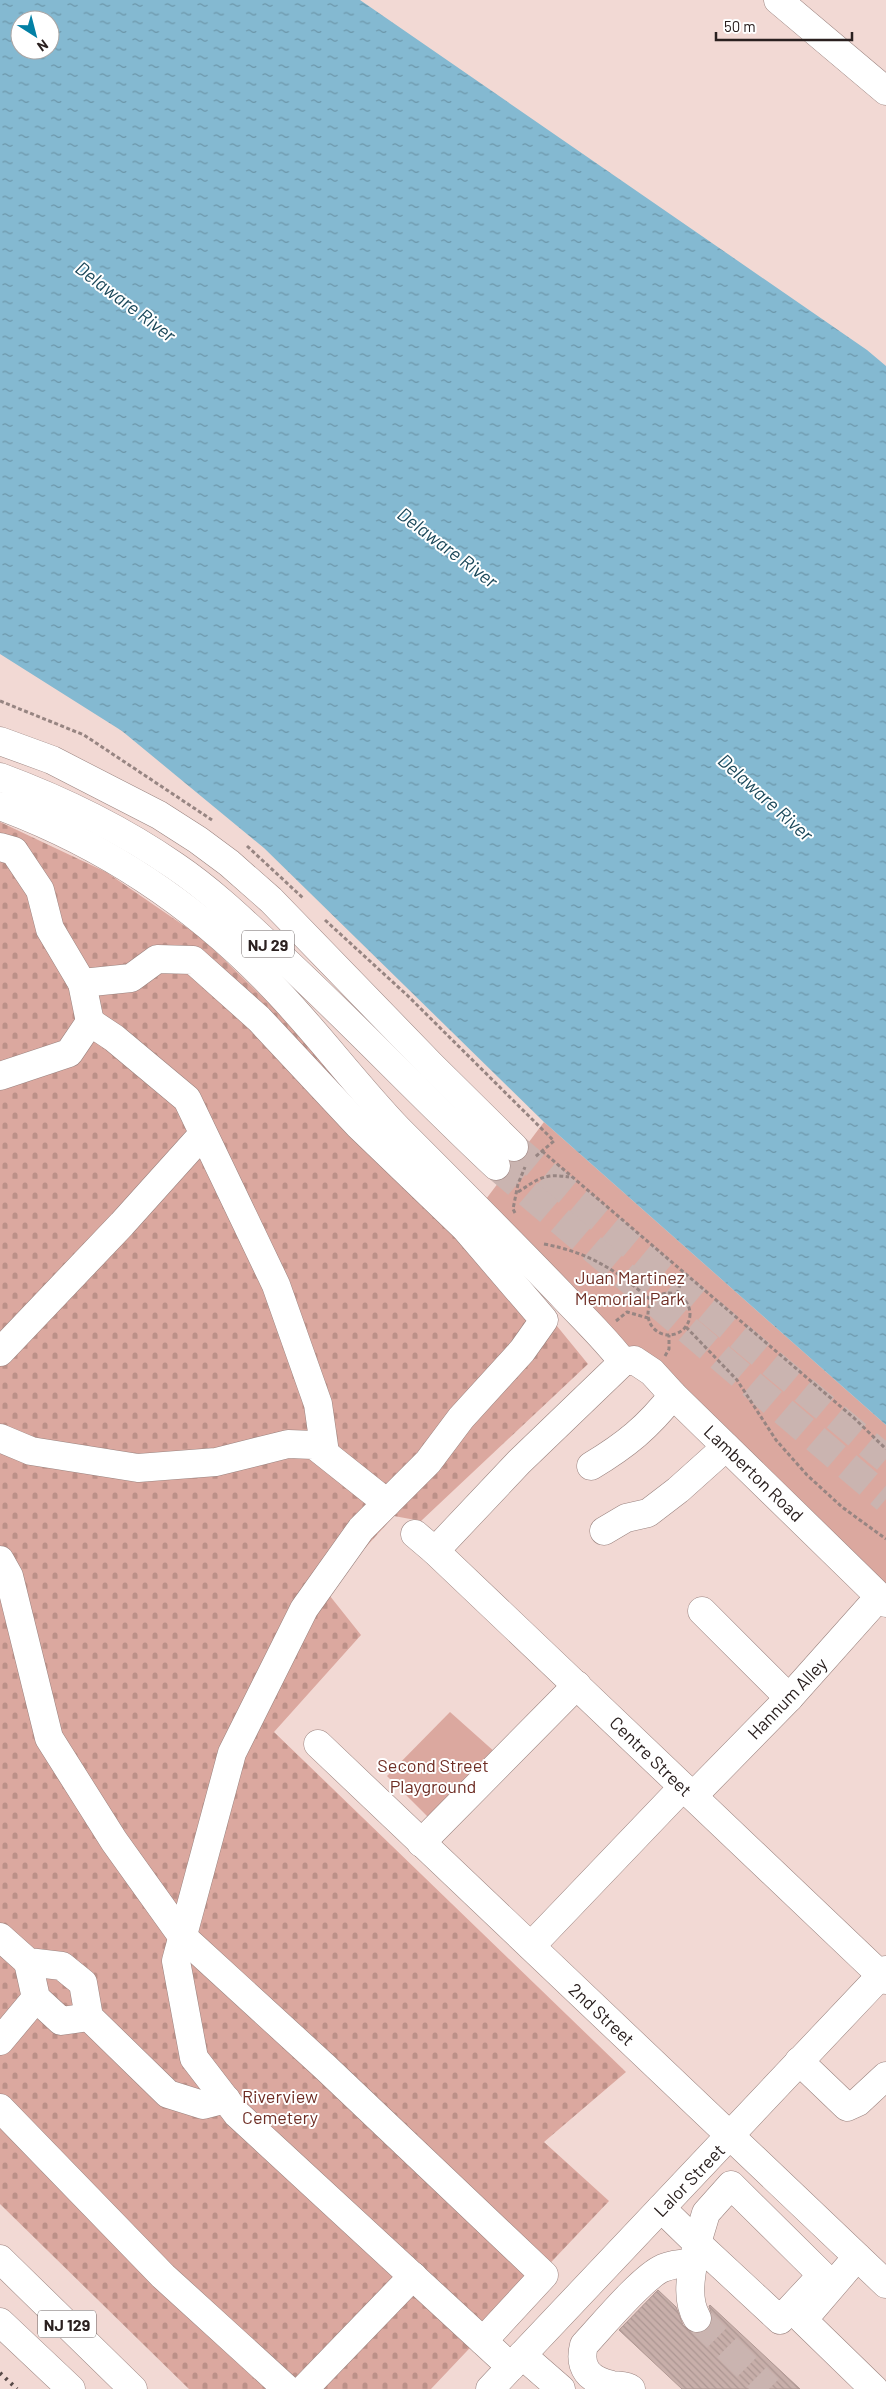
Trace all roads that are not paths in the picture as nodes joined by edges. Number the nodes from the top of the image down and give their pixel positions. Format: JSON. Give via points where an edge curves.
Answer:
{"nodes":[{"id":1,"x":778,"y":0,"type":"edge"},
{"id":2,"x":886,"y":91,"type":"edge"},
{"id":3,"x":0,"y":724,"type":"edge"},
{"id":4,"x":0,"y":742,"type":"edge"},
{"id":5,"x":52,"y":760,"type":"junction"},
{"id":6,"x":0,"y":777,"type":"edge"},
{"id":7,"x":0,"y":806,"type":"edge"},
{"id":8,"x":0,"y":847,"type":"edge"},
{"id":9,"x":82,"y":983,"type":"junction"},
{"id":10,"x":90,"y":1022,"type":"junction"},
{"id":11,"x":0,"y":1076,"type":"edge"},
{"id":12,"x":203,"y":1134,"type":"junction"},
{"id":13,"x":514,"y":1147,"type":"tunnel mouth"},
{"id":14,"x":496,"y":1166,"type":"tunnel mouth"},
{"id":15,"x":0,"y":1352,"type":"edge"},
{"id":16,"x":623,"y":1362,"type":"junction"},
{"id":17,"x":673,"y":1395,"type":"junction"},
{"id":18,"x":0,"y":1438,"type":"edge"},
{"id":19,"x":726,"y":1447,"type":"junction"},
{"id":20,"x":324,"y":1453,"type":"junction"},
{"id":21,"x":591,"y":1466,"type":"dead end"},
{"id":22,"x":387,"y":1503,"type":"junction"},
{"id":23,"x":604,"y":1531,"type":"dead end"},
{"id":24,"x":0,"y":1560,"type":"edge"},
{"id":25,"x":883,"y":1600,"type":"edge"},
{"id":26,"x":702,"y":1611,"type":"dead end"},
{"id":27,"x":576,"y":1685,"type":"junction"},
{"id":28,"x":789,"y":1698,"type":"junction"},
{"id":29,"x":318,"y":1744,"type":"dead end"},
{"id":30,"x":688,"y":1792,"type":"junction"},
{"id":31,"x":422,"y":1843,"type":"junction"},
{"id":32,"x":0,"y":1936,"type":"edge"},
{"id":33,"x":182,"y":1936,"type":"junction"},
{"id":34,"x":531,"y":1946,"type":"junction"},
{"id":35,"x":28,"y":1962,"type":"junction"},
{"id":36,"x":884,"y":1975,"type":"edge"},
{"id":37,"x":36,"y":1998,"type":"junction"},
{"id":38,"x":89,"y":2018,"type":"junction"},
{"id":39,"x":0,"y":2041,"type":"edge"},
{"id":40,"x":800,"y":2061,"type":"junction"},
{"id":41,"x":886,"y":2076,"type":"edge"},
{"id":42,"x":226,"y":2099,"type":"junction"},
{"id":43,"x":0,"y":2108,"type":"edge"},
{"id":44,"x":731,"y":2137,"type":"junction"},
{"id":45,"x":662,"y":2208,"type":"junction"},
{"id":46,"x":696,"y":2253,"type":"junction"},
{"id":47,"x":857,"y":2256,"type":"junction"},
{"id":48,"x":0,"y":2259,"type":"edge"},
{"id":49,"x":413,"y":2276,"type":"junction"},
{"id":50,"x":886,"y":2284,"type":"edge"},
{"id":51,"x":697,"y":2318,"type":"tunnel mouth"},
{"id":52,"x":0,"y":2322,"type":"edge"},
{"id":53,"x":483,"y":2341,"type":"junction"},
{"id":54,"x":507,"y":2376,"type":"edge"},
{"id":55,"x":72,"y":2389,"type":"edge"},
{"id":56,"x":133,"y":2389,"type":"edge"},
{"id":57,"x":287,"y":2389,"type":"edge"},
{"id":58,"x":304,"y":2389,"type":"edge"},
{"id":59,"x":561,"y":2389,"type":"edge"},
{"id":60,"x":631,"y":2389,"type":"edge"},
{"id":61,"x":874,"y":2389,"type":"edge"}],
"edges":[{"from":1,"to":2,"type":"main road"},
{"from":3,"to":5,"type":"main road"},
{"from":4,"to":5,"type":"main road","number":"NJ 29"},
{"from":5,"to":13,"type":"main road","number":"NJ 29","via":[[159,815],[228,863],[278,907]]},
{"from":6,"to":14,"type":"main road","number":"NJ 29","via":[[45,794],[126,834],[205,888],[327,999],[410,1085]]},
{"from":7,"to":16,"type":"main road","via":[[90,845],[175,899],[230,943],[278,991],[382,1112],[510,1240]]},
{"from":8,"to":9,"type":"main road","via":[[14,851],[40,890],[50,929]]},
{"from":9,"to":10,"type":"main road"},
{"from":9,"to":22,"type":"main road","via":[[131,978],[157,959],[193,960],[258,1019],[358,1126],[465,1228],[544,1320],[522,1350],[460,1418],[428,1462]]},
{"from":10,"to":11,"type":"main road","via":[[69,1053]]},
{"from":10,"to":12,"type":"main road","via":[[187,1099]]},
{"from":12,"to":15,"type":"main road"},
{"from":12,"to":20,"type":"main road","via":[[276,1285],[318,1404]]},
{"from":16,"to":17,"type":"main road","name":"Lamberton Road","via":[[634,1360],[652,1372]]},
{"from":16,"to":27,"type":"main road","name":"Centre Street","via":[[519,1462],[425,1542]]},
{"from":17,"to":19,"type":"main road","name":"Lamberton Road"},
{"from":17,"to":21,"type":"main road","via":[[652,1422],[632,1440]]},
{"from":18,"to":20,"type":"main road","via":[[31,1451],[138,1468],[216,1462],[288,1444],[314,1445]]},
{"from":19,"to":23,"type":"main road","via":[[648,1513],[626,1518]]},
{"from":19,"to":25,"type":"main road","name":"Lamberton Road"},
{"from":20,"to":22,"type":"main road"},
{"from":22,"to":33,"type":"main road","via":[[361,1529],[304,1610],[232,1753]]},
{"from":24,"to":33,"type":"main road","via":[[9,1576],[49,1738],[114,1841]]},
{"from":25,"to":28,"type":"main road","name":"Hannum Alley"},
{"from":26,"to":28,"type":"main road"},
{"from":27,"to":30,"type":"main road","name":"Centre Street"},
{"from":27,"to":31,"type":"main road"},
{"from":28,"to":30,"type":"main road","name":"Hannum Alley"},
{"from":29,"to":31,"type":"main road","name":"2nd Street"},
{"from":30,"to":34,"type":"main road","name":"Hannum Alley"},
{"from":30,"to":36,"type":"main road","name":"Centre Street"},
{"from":31,"to":34,"type":"main road","name":"2nd Street"},
{"from":32,"to":35,"type":"main road"},
{"from":33,"to":42,"type":"main road","via":[[176,1961],[194,2058]]},
{"from":33,"to":53,"type":"main road","via":[[544,2275]]},
{"from":34,"to":44,"type":"main road","name":"2nd Street"},
{"from":35,"to":37,"type":"main road"},
{"from":35,"to":38,"type":"main road","via":[[62,1966],[83,1983]]},
{"from":36,"to":40,"type":"main road","name":"Lalor Street"},
{"from":37,"to":38,"type":"main road","via":[[61,2021]]},
{"from":37,"to":39,"type":"main road"},
{"from":38,"to":42,"type":"main road","via":[[168,2094],[203,2105]]},
{"from":40,"to":41,"type":"main road","via":[[847,2107],[858,2102]]},
{"from":40,"to":44,"type":"main road","name":"Lalor Street"},
{"from":42,"to":49,"type":"main road","via":[[237,2114]]},
{"from":43,"to":57,"type":"main road","via":[[163,2276]]},
{"from":44,"to":45,"type":"main road","name":"Lalor Street"},
{"from":44,"to":47,"type":"main road","name":"2nd Street"},
{"from":45,"to":46,"type":"main road"},
{"from":45,"to":54,"type":"main road","name":"Lalor Street"},
{"from":46,"to":46,"type":"main road","via":[[706,2213],[731,2185],[822,2275],[780,2320]]},
{"from":46,"to":51,"type":"main road","via":[[691,2309]]},
{"from":46,"to":60,"type":"main road","via":[[647,2279],[584,2345],[582,2365],[589,2374],[597,2380]]},
{"from":47,"to":50,"type":"main road","name":"2nd Street"},
{"from":47,"to":61,"type":"main road","via":[[803,2320]]},
{"from":48,"to":56,"type":"main road","number":"NJ 129"},
{"from":49,"to":53,"type":"main road"},
{"from":49,"to":58,"type":"main road"},
{"from":52,"to":55,"type":"main road","number":"NJ 129"},
{"from":53,"to":54,"type":"main road"},
{"from":54,"to":59,"type":"main road"}]}
